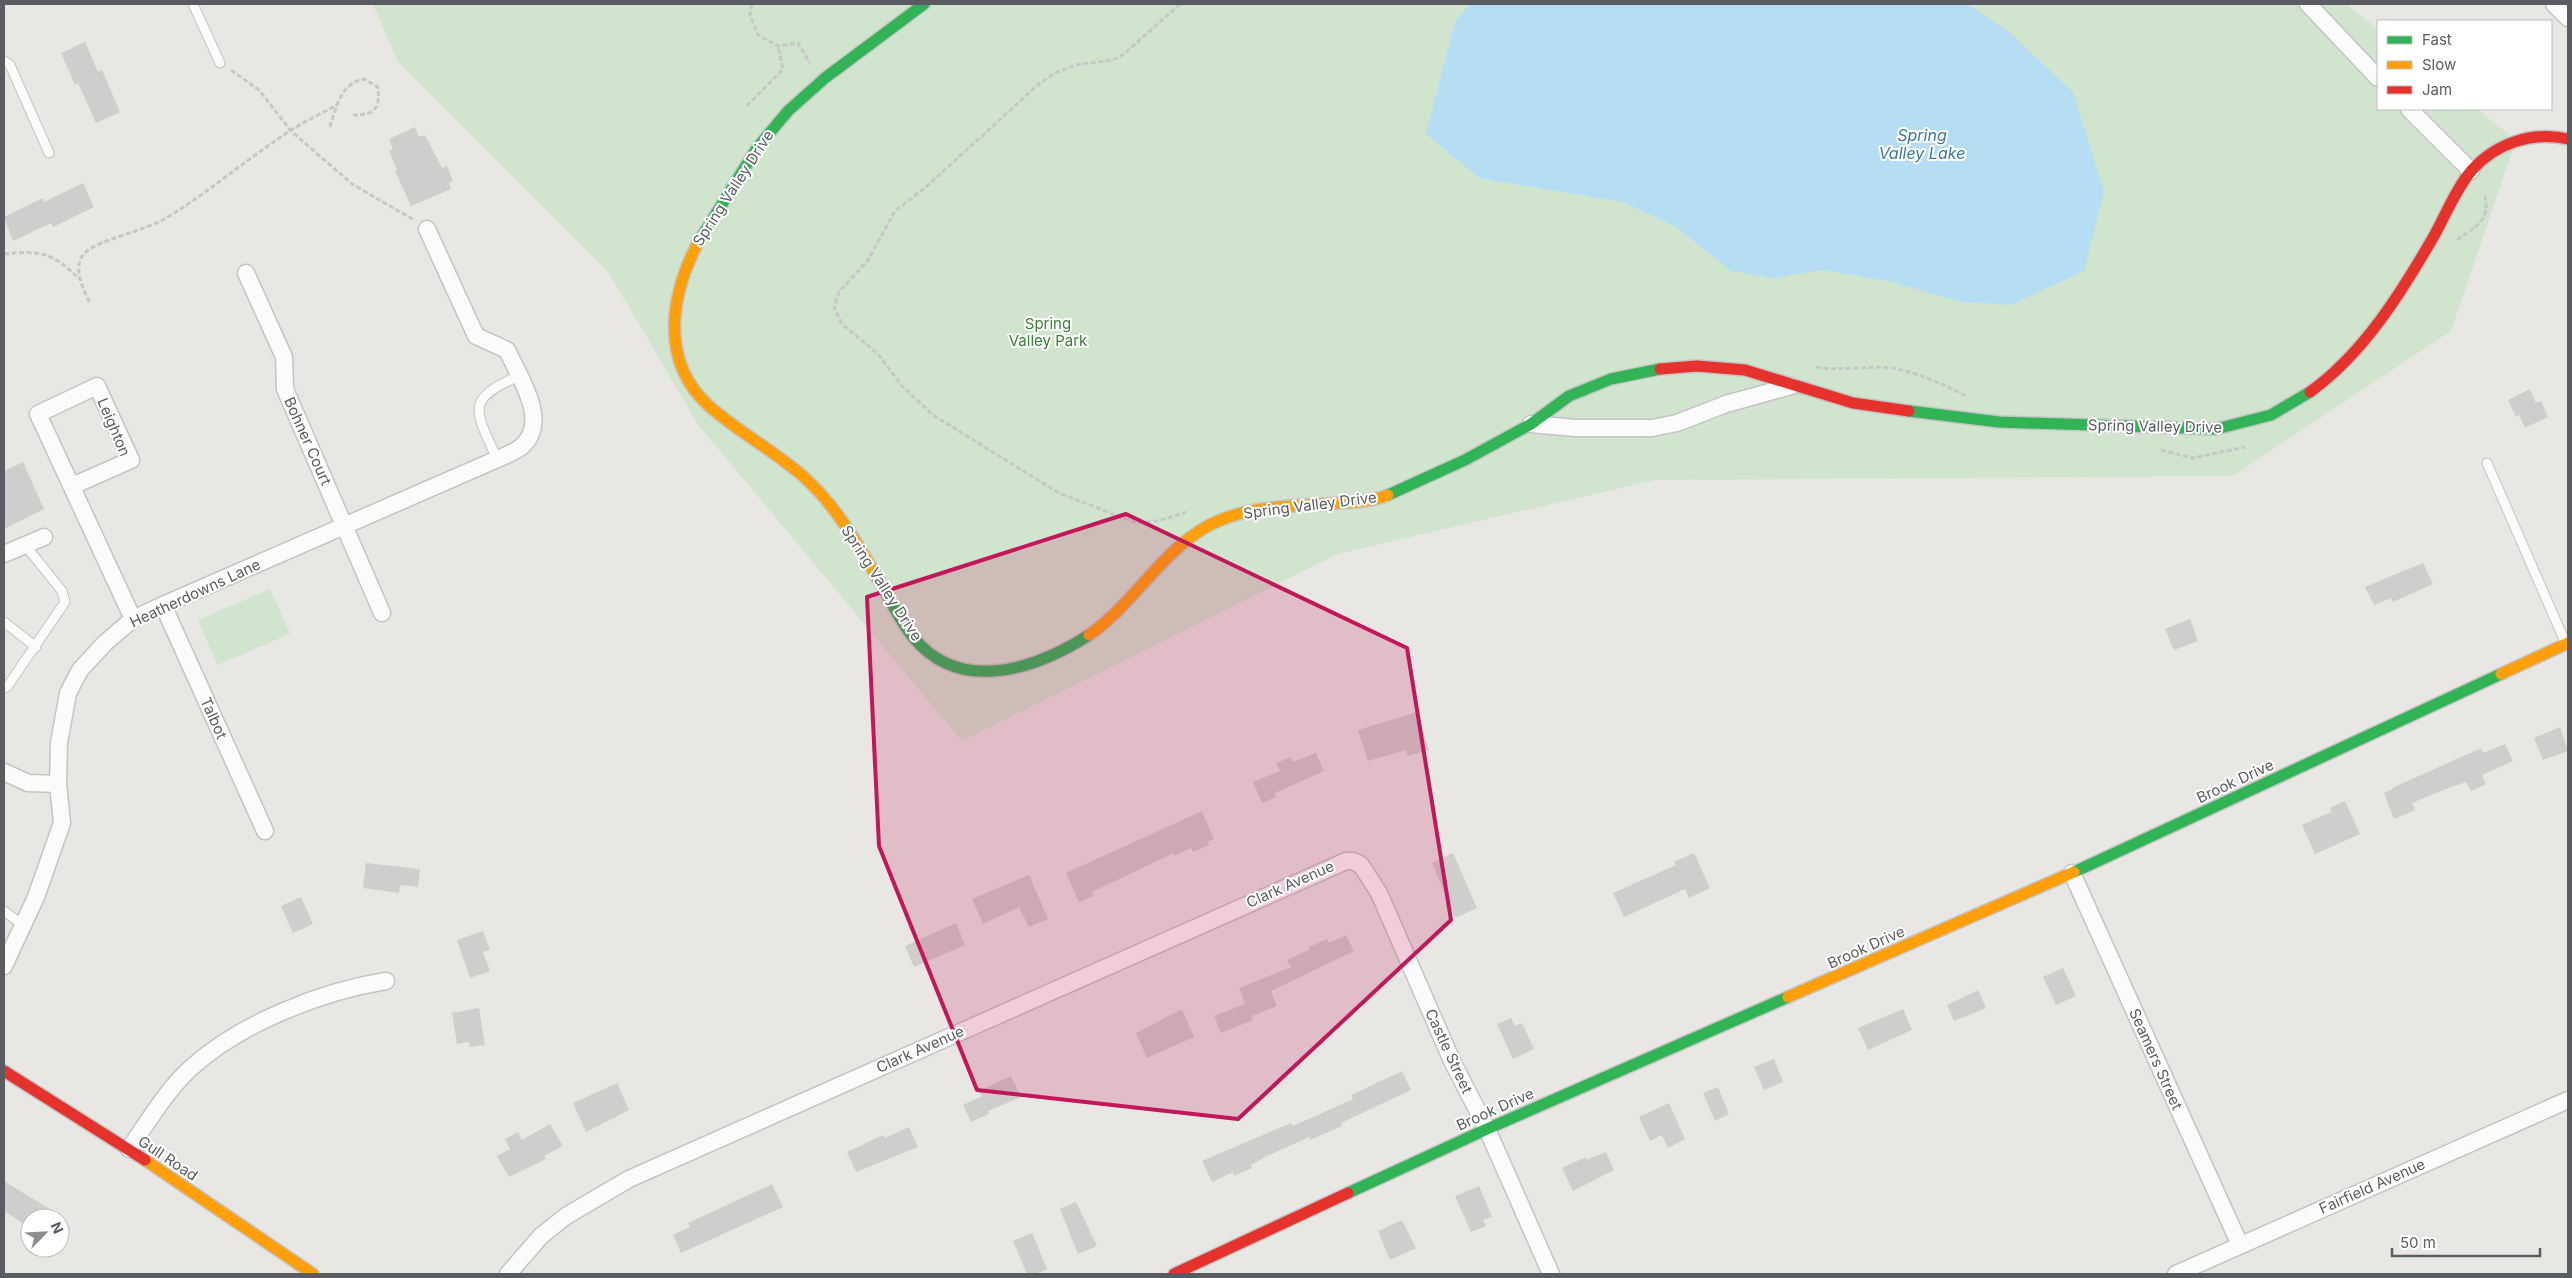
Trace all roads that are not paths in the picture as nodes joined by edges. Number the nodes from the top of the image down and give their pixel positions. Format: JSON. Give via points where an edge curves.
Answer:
{"nodes":[{"id":1,"x":193,"y":4,"type":"edge"},
{"id":2,"x":924,"y":4,"type":"edge"},
{"id":3,"x":2308,"y":4,"type":"edge"},
{"id":4,"x":2554,"y":4,"type":"edge"},
{"id":5,"x":2568,"y":18,"type":"edge"},
{"id":6,"x":4,"y":60,"type":"edge"},
{"id":7,"x":220,"y":63,"type":"road end"},
{"id":8,"x":2377,"y":77,"type":"edge"},
{"id":9,"x":2410,"y":110,"type":"edge"},
{"id":10,"x":2568,"y":139,"type":"edge"},
{"id":11,"x":49,"y":153,"type":"dead end"},
{"id":12,"x":2471,"y":171,"type":"junction"},
{"id":13,"x":427,"y":229,"type":"road end"},
{"id":14,"x":246,"y":273,"type":"dead end"},
{"id":15,"x":521,"y":382,"type":"junction"},
{"id":16,"x":1791,"y":386,"type":"junction"},
{"id":17,"x":1531,"y":424,"type":"junction"},
{"id":18,"x":497,"y":459,"type":"junction"},
{"id":19,"x":2487,"y":463,"type":"dead end"},
{"id":20,"x":72,"y":486,"type":"junction"},
{"id":21,"x":345,"y":525,"type":"junction"},
{"id":22,"x":44,"y":536,"type":"dead end"},
{"id":23,"x":25,"y":545,"type":"junction"},
{"id":24,"x":4,"y":554,"type":"edge"},
{"id":25,"x":163,"y":605,"type":"junction"},
{"id":26,"x":382,"y":613,"type":"dead end"},
{"id":27,"x":133,"y":619,"type":"junction"},
{"id":28,"x":4,"y":622,"type":"edge"},
{"id":29,"x":2567,"y":643,"type":"edge"},
{"id":30,"x":36,"y":647,"type":"junction"},
{"id":31,"x":4,"y":688,"type":"edge"},
{"id":32,"x":4,"y":772,"type":"edge"},
{"id":33,"x":58,"y":784,"type":"junction"},
{"id":34,"x":265,"y":831,"type":"dead end"},
{"id":35,"x":1353,"y":861,"type":"joint"},
{"id":36,"x":2072,"y":873,"type":"junction"},
{"id":37,"x":4,"y":911,"type":"edge"},
{"id":38,"x":23,"y":924,"type":"junction"},
{"id":39,"x":4,"y":966,"type":"edge"},
{"id":40,"x":386,"y":981,"type":"dead end"},
{"id":41,"x":4,"y":1071,"type":"edge"},
{"id":42,"x":2568,"y":1100,"type":"edge"},
{"id":43,"x":1486,"y":1129,"type":"junction"},
{"id":44,"x":129,"y":1149,"type":"junction"},
{"id":45,"x":2240,"y":1245,"type":"junction"},
{"id":46,"x":313,"y":1274,"type":"edge"},
{"id":47,"x":508,"y":1274,"type":"edge"},
{"id":48,"x":1174,"y":1274,"type":"edge"},
{"id":49,"x":1551,"y":1274,"type":"edge"},
{"id":50,"x":2176,"y":1274,"type":"edge"}],
"edges":[{"from":1,"to":7,"type":"lane"},
{"from":2,"to":17,"type":"street","name":"Spring Valley Drive","via":[[826,78],[771,130],[689,257],[678,290],[673,347],[692,387],[707,406],[790,464],[828,502],[849,530],[912,636],[944,663],[961,671],[981,673],[1063,652],[1092,634],[1201,529],[1246,511],[1354,502],[1384,496],[1465,460]]},
{"from":3,"to":8,"type":"street"},
{"from":4,"to":5,"type":"street"},
{"from":6,"to":11,"type":"lane","via":[[10,64]]},
{"from":9,"to":12,"type":"street"},
{"from":10,"to":12,"type":"street","name":"Spring Valley Drive","via":[[2546,135],[2516,140],[2501,147]]},
{"from":12,"to":16,"type":"street","name":"Spring Valley Drive","via":[[2400,290],[2362,344],[2306,396],[2248,424],[2216,429],[1999,422],[1853,403]]},
{"from":13,"to":15,"type":"street","name":"Heatherdowns Lane","via":[[476,336],[507,350]]},
{"from":14,"to":21,"type":"street","name":"Bohner Court","via":[[284,357],[285,389]]},
{"from":15,"to":18,"type":"street","name":"Heatherdowns Lane","via":[[534,412],[534,428],[522,446]]},
{"from":15,"to":18,"type":"lane","via":[[485,393],[478,405],[480,420]]},
{"from":16,"to":17,"type":"street","via":[[1652,428],[1575,428]]},
{"from":16,"to":17,"type":"street","name":"Spring Valley Drive","via":[[1745,370],[1697,366],[1654,369],[1611,379],[1569,396]]},
{"from":18,"to":21,"type":"street","name":"Heatherdowns Lane"},
{"from":19,"to":29,"type":"lane"},
{"from":20,"to":20,"type":"street","name":"Leighton","via":[[38,414],[97,386],[131,460]]},
{"from":20,"to":27,"type":"street","name":"Leighton"},
{"from":21,"to":25,"type":"street","name":"Heatherdowns Lane"},
{"from":21,"to":26,"type":"street","name":"Bohner Court"},
{"from":22,"to":23,"type":"street"},
{"from":23,"to":24,"type":"street"},
{"from":23,"to":30,"type":"lane","via":[[62,591],[65,602]]},
{"from":25,"to":27,"type":"street","name":"Heatherdowns Lane"},
{"from":25,"to":34,"type":"street","name":"Talbot"},
{"from":27,"to":33,"type":"street","name":"Heatherdowns Lane","via":[[104,642],[80,670],[68,693],[59,743]]},
{"from":28,"to":30,"type":"lane"},
{"from":29,"to":36,"type":"street","name":"Brook Drive"},
{"from":30,"to":31,"type":"lane"},
{"from":32,"to":33,"type":"street","via":[[28,783]]},
{"from":33,"to":38,"type":"street","name":"Heatherdowns Lane","via":[[62,823]]},
{"from":35,"to":43,"type":"street","name":"Castle Street","via":[[1361,865],[1379,893],[1452,1061]]},
{"from":35,"to":47,"type":"street","name":"Clark Avenue","via":[[1339,862],[629,1179],[566,1216],[541,1236]]},
{"from":36,"to":43,"type":"street","name":"Brook Drive"},
{"from":36,"to":45,"type":"street","name":"Seamers Street"},
{"from":37,"to":38,"type":"lane"},
{"from":38,"to":39,"type":"street","name":"Heatherdowns Lane"},
{"from":40,"to":44,"type":"street","via":[[338,990],[274,1015],[228,1042],[192,1066]]},
{"from":41,"to":44,"type":"street","name":"Gull Road"},
{"from":42,"to":45,"type":"street","name":"Fairfield Avenue"},
{"from":43,"to":48,"type":"street","name":"Brook Drive"},
{"from":43,"to":49,"type":"street","name":"Castle Street"},
{"from":44,"to":46,"type":"street","name":"Gull Road"},
{"from":45,"to":50,"type":"street","name":"Fairfield Avenue"}]}
